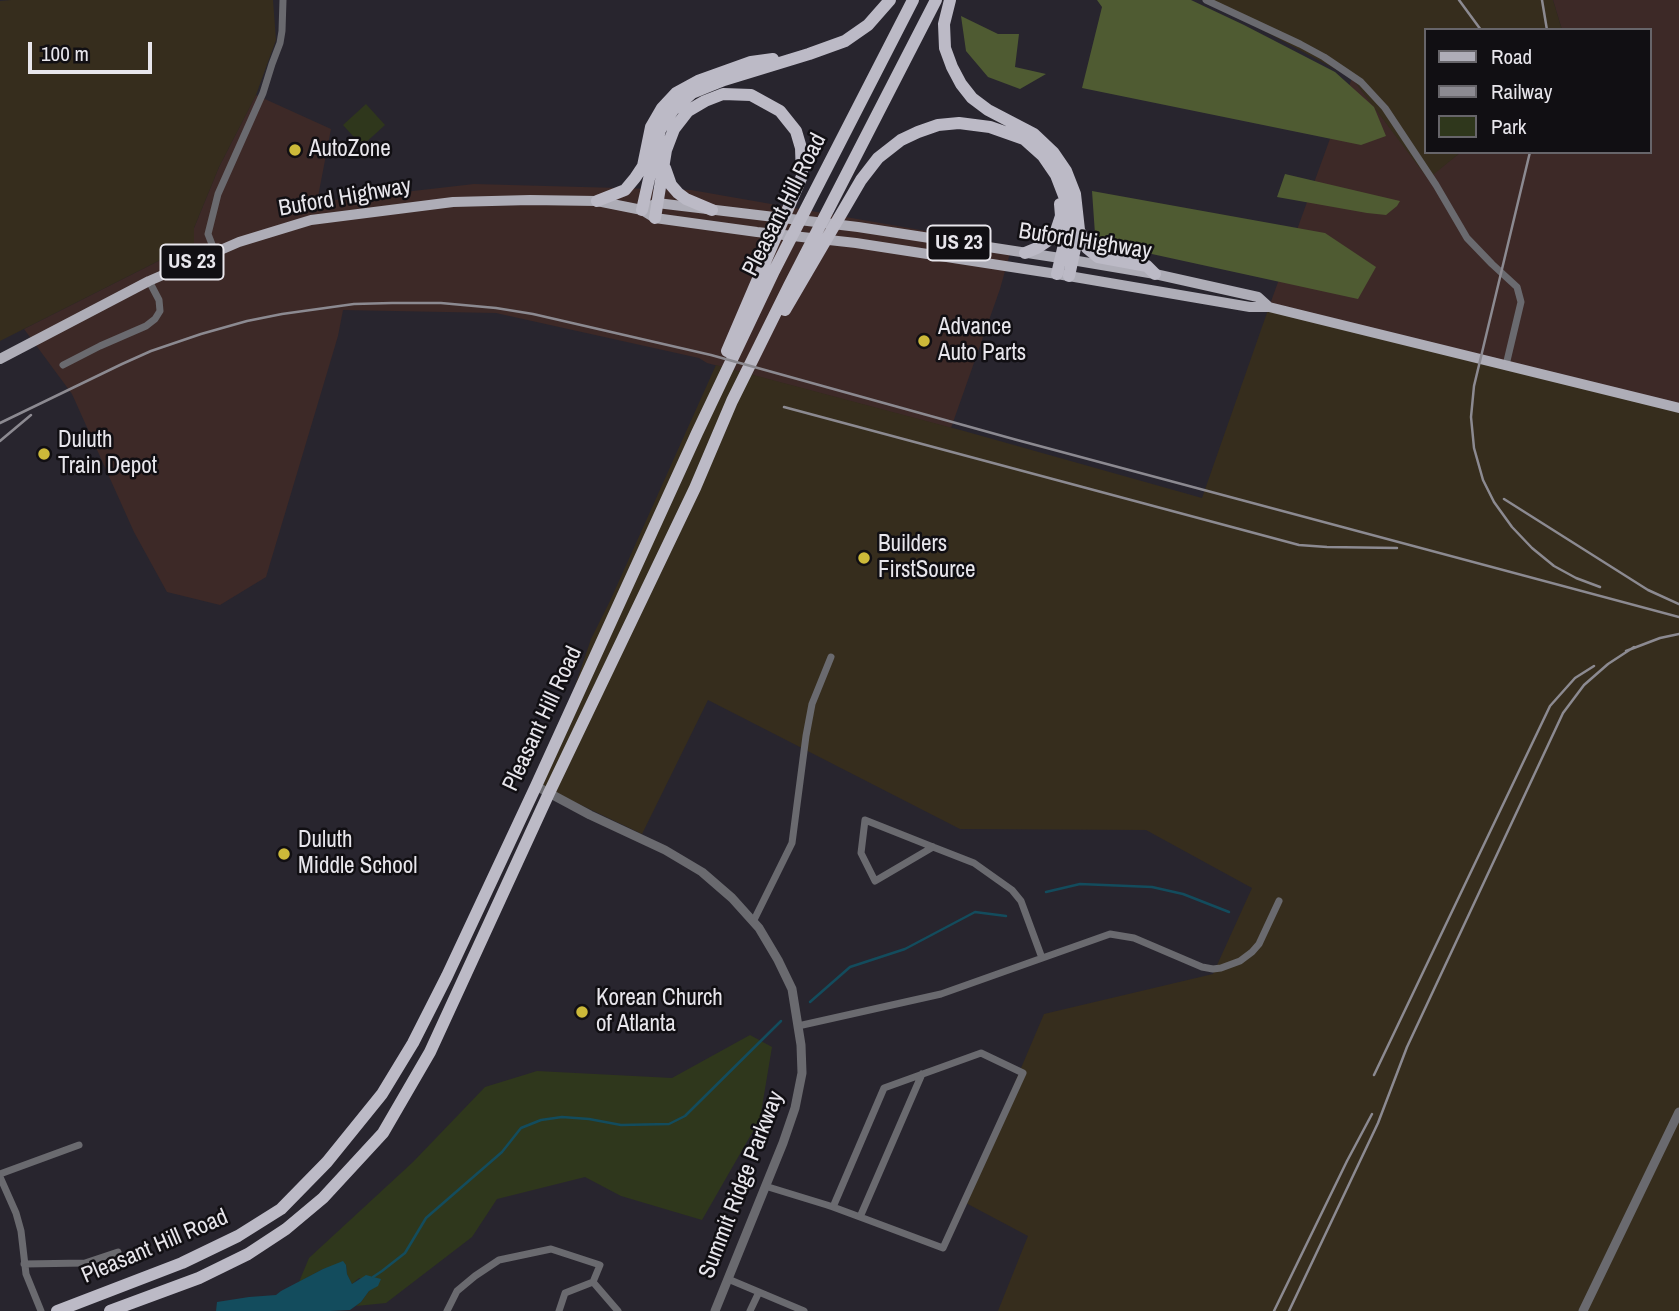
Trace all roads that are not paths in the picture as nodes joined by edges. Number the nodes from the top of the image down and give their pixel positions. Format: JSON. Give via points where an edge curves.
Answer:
{"nodes":[{"id":1,"x":283,"y":0,"type":"edge"},
{"id":2,"x":890,"y":0,"type":"edge"},
{"id":3,"x":913,"y":0,"type":"edge"},
{"id":4,"x":936,"y":0,"type":"edge"},
{"id":5,"x":950,"y":0,"type":"edge"},
{"id":6,"x":1206,"y":0,"type":"edge"},
{"id":7,"x":808,"y":54,"type":"junction"},
{"id":8,"x":990,"y":127,"type":"junction"},
{"id":9,"x":664,"y":164,"type":"junction"},
{"id":10,"x":597,"y":201,"type":"junction"},
{"id":11,"x":657,"y":203,"type":"junction"},
{"id":12,"x":642,"y":209,"type":"junction"},
{"id":13,"x":712,"y":210,"type":"junction"},
{"id":14,"x":655,"y":218,"type":"junction"},
{"id":15,"x":1079,"y":230,"type":"junction"},
{"id":16,"x":215,"y":252,"type":"junction"},
{"id":17,"x":1025,"y":253,"type":"junction"},
{"id":18,"x":1067,"y":259,"type":"junction"},
{"id":19,"x":1155,"y":274,"type":"junction"},
{"id":20,"x":1063,"y":275,"type":"junction"},
{"id":21,"x":149,"y":281,"type":"junction"},
{"id":22,"x":1269,"y":307,"type":"junction"},
{"id":23,"x":0,"y":359,"type":"edge"},
{"id":24,"x":63,"y":365,"type":"dead end"},
{"id":25,"x":1506,"y":365,"type":"junction"},
{"id":26,"x":732,"y":401,"type":"junction"},
{"id":27,"x":1679,"y":408,"type":"edge"},
{"id":28,"x":697,"y":433,"type":"junction"},
{"id":29,"x":831,"y":657,"type":"dead end"},
{"id":30,"x":536,"y":786,"type":"junction"},
{"id":31,"x":549,"y":793,"type":"junction"},
{"id":32,"x":933,"y":847,"type":"junction"},
{"id":33,"x":1279,"y":901,"type":"dead end"},
{"id":34,"x":753,"y":922,"type":"junction"},
{"id":35,"x":1042,"y":958,"type":"junction"},
{"id":36,"x":798,"y":1026,"type":"junction"},
{"id":37,"x":922,"y":1074,"type":"junction"},
{"id":38,"x":1679,"y":1112,"type":"edge"},
{"id":39,"x":79,"y":1145,"type":"dead end"},
{"id":40,"x":0,"y":1175,"type":"edge"},
{"id":41,"x":765,"y":1186,"type":"junction"},
{"id":42,"x":833,"y":1208,"type":"junction"},
{"id":43,"x":860,"y":1217,"type":"junction"},
{"id":44,"x":118,"y":1252,"type":"dead end"},
{"id":45,"x":24,"y":1264,"type":"junction"},
{"id":46,"x":728,"y":1279,"type":"junction"},
{"id":47,"x":593,"y":1282,"type":"junction"},
{"id":48,"x":759,"y":1292,"type":"junction"},
{"id":49,"x":41,"y":1311,"type":"edge"},
{"id":50,"x":57,"y":1311,"type":"edge"},
{"id":51,"x":110,"y":1311,"type":"edge"},
{"id":52,"x":447,"y":1311,"type":"edge"},
{"id":53,"x":559,"y":1311,"type":"edge"},
{"id":54,"x":618,"y":1311,"type":"edge"},
{"id":55,"x":715,"y":1311,"type":"edge"},
{"id":56,"x":750,"y":1311,"type":"edge"},
{"id":57,"x":804,"y":1311,"type":"edge"},
{"id":58,"x":1583,"y":1311,"type":"edge"}],
"edges":[{"from":1,"to":16,"type":"street","via":[[280,43],[218,194],[208,234]]},
{"from":2,"to":7,"type":"highway","via":[[868,25],[845,41]]},
{"from":3,"to":28,"type":"highway","name":"Pleasant Hill Road"},
{"from":4,"to":26,"type":"highway","name":"Pleasant Hill Road"},
{"from":5,"to":15,"type":"highway","via":[[945,48],[961,84],[988,110],[1034,134],[1053,152],[1075,194]]},
{"from":6,"to":25,"type":"street","via":[[1324,57],[1361,82],[1385,108],[1467,238],[1517,286],[1521,302]]},
{"from":7,"to":10,"type":"highway","via":[[751,62],[698,80],[676,93],[652,127],[643,166],[635,178],[625,190]]},
{"from":7,"to":12,"type":"highway","via":[[692,93],[673,110],[660,130]]},
{"from":8,"to":17,"type":"highway","via":[[1040,161],[1060,200],[1056,231]]},
{"from":8,"to":18,"type":"highway","via":[[1024,139],[1056,175],[1069,223]]},
{"from":8,"to":26,"type":"highway","via":[[938,125],[901,140],[878,158]]},
{"from":9,"to":11,"type":"highway"},
{"from":9,"to":13,"type":"highway","via":[[678,193]]},
{"from":9,"to":28,"type":"highway","via":[[674,129],[688,111],[723,94],[751,95],[780,111],[796,131],[801,148],[802,176],[715,379]]},
{"from":10,"to":12,"type":"main road","name":"Buford Highway","number":"US 23"},
{"from":10,"to":16,"type":"main road","name":"Buford Highway","number":"US 23","via":[[463,202],[391,209],[311,220]]},
{"from":11,"to":12,"type":"main road","name":"Buford Highway","number":"US 23"},
{"from":11,"to":13,"type":"main road","name":"Buford Highway","number":"US 23"},
{"from":11,"to":14,"type":"highway"},
{"from":12,"to":14,"type":"main road","name":"Buford Highway","number":"US 23"},
{"from":13,"to":17,"type":"main road","name":"Buford Highway","number":"US 23"},
{"from":14,"to":20,"type":"main road","name":"Buford Highway","number":"US 23"},
{"from":15,"to":18,"type":"highway"},
{"from":15,"to":19,"type":"highway","via":[[1098,257],[1147,266]]},
{"from":16,"to":21,"type":"main road","name":"Buford Highway","number":"US 23"},
{"from":17,"to":18,"type":"main road","name":"Buford Highway","number":"US 23"},
{"from":18,"to":19,"type":"main road","name":"Buford Highway","number":"US 23"},
{"from":18,"to":20,"type":"highway"},
{"from":19,"to":22,"type":"main road","name":"Buford Highway","number":"US 23","via":[[1258,297]]},
{"from":20,"to":22,"type":"main road","name":"Buford Highway","number":"US 23"},
{"from":21,"to":23,"type":"main road","name":"Buford Highway","number":"US 23"},
{"from":21,"to":24,"type":"street","via":[[159,300],[155,319]]},
{"from":22,"to":25,"type":"main road","name":"Buford Highway","number":"US 23"},
{"from":25,"to":27,"type":"main road","name":"Buford Highway","number":"US 23"},
{"from":26,"to":31,"type":"highway","name":"Pleasant Hill Road"},
{"from":28,"to":30,"type":"highway","name":"Pleasant Hill Road"},
{"from":29,"to":34,"type":"street","via":[[812,704],[792,843]]},
{"from":30,"to":31,"type":"street","name":"Summit Ridge Parkway"},
{"from":30,"to":50,"type":"highway","name":"Pleasant Hill Road","via":[[413,1042],[382,1094],[327,1162],[281,1209],[238,1236]]},
{"from":31,"to":34,"type":"street","name":"Summit Ridge Parkway","via":[[702,872]]},
{"from":31,"to":51,"type":"highway","name":"Pleasant Hill Road","via":[[429,1052],[383,1133],[323,1198],[286,1230],[199,1278]]},
{"from":32,"to":32,"type":"street","via":[[899,834],[865,820],[861,853],[875,881]]},
{"from":32,"to":35,"type":"street","via":[[974,863],[1012,890],[1021,901]]},
{"from":33,"to":35,"type":"street","via":[[1259,944],[1240,961],[1221,968],[1202,967],[1134,938],[1110,934]]},
{"from":34,"to":36,"type":"street","name":"Summit Ridge Parkway","via":[[792,989]]},
{"from":35,"to":36,"type":"street","via":[[941,995]]},
{"from":36,"to":41,"type":"street","name":"Summit Ridge Parkway","via":[[802,1073],[795,1108]]},
{"from":37,"to":42,"type":"street","via":[[884,1088]]},
{"from":37,"to":43,"type":"street"},
{"from":37,"to":43,"type":"street","via":[[981,1053],[1023,1073],[943,1248]]},
{"from":38,"to":58,"type":"street"},
{"from":39,"to":40,"type":"street"},
{"from":40,"to":45,"type":"street","via":[[21,1230]]},
{"from":41,"to":42,"type":"street"},
{"from":41,"to":46,"type":"street","name":"Summit Ridge Parkway"},
{"from":42,"to":43,"type":"street"},
{"from":44,"to":45,"type":"street","via":[[85,1264]]},
{"from":45,"to":49,"type":"street"},
{"from":46,"to":48,"type":"street"},
{"from":46,"to":55,"type":"street","name":"Summit Ridge Parkway"},
{"from":47,"to":52,"type":"street","via":[[600,1265],[551,1249],[499,1260],[457,1291]]},
{"from":47,"to":53,"type":"street","via":[[565,1293]]},
{"from":47,"to":54,"type":"street"},
{"from":48,"to":56,"type":"street"},
{"from":48,"to":57,"type":"street"}]}
